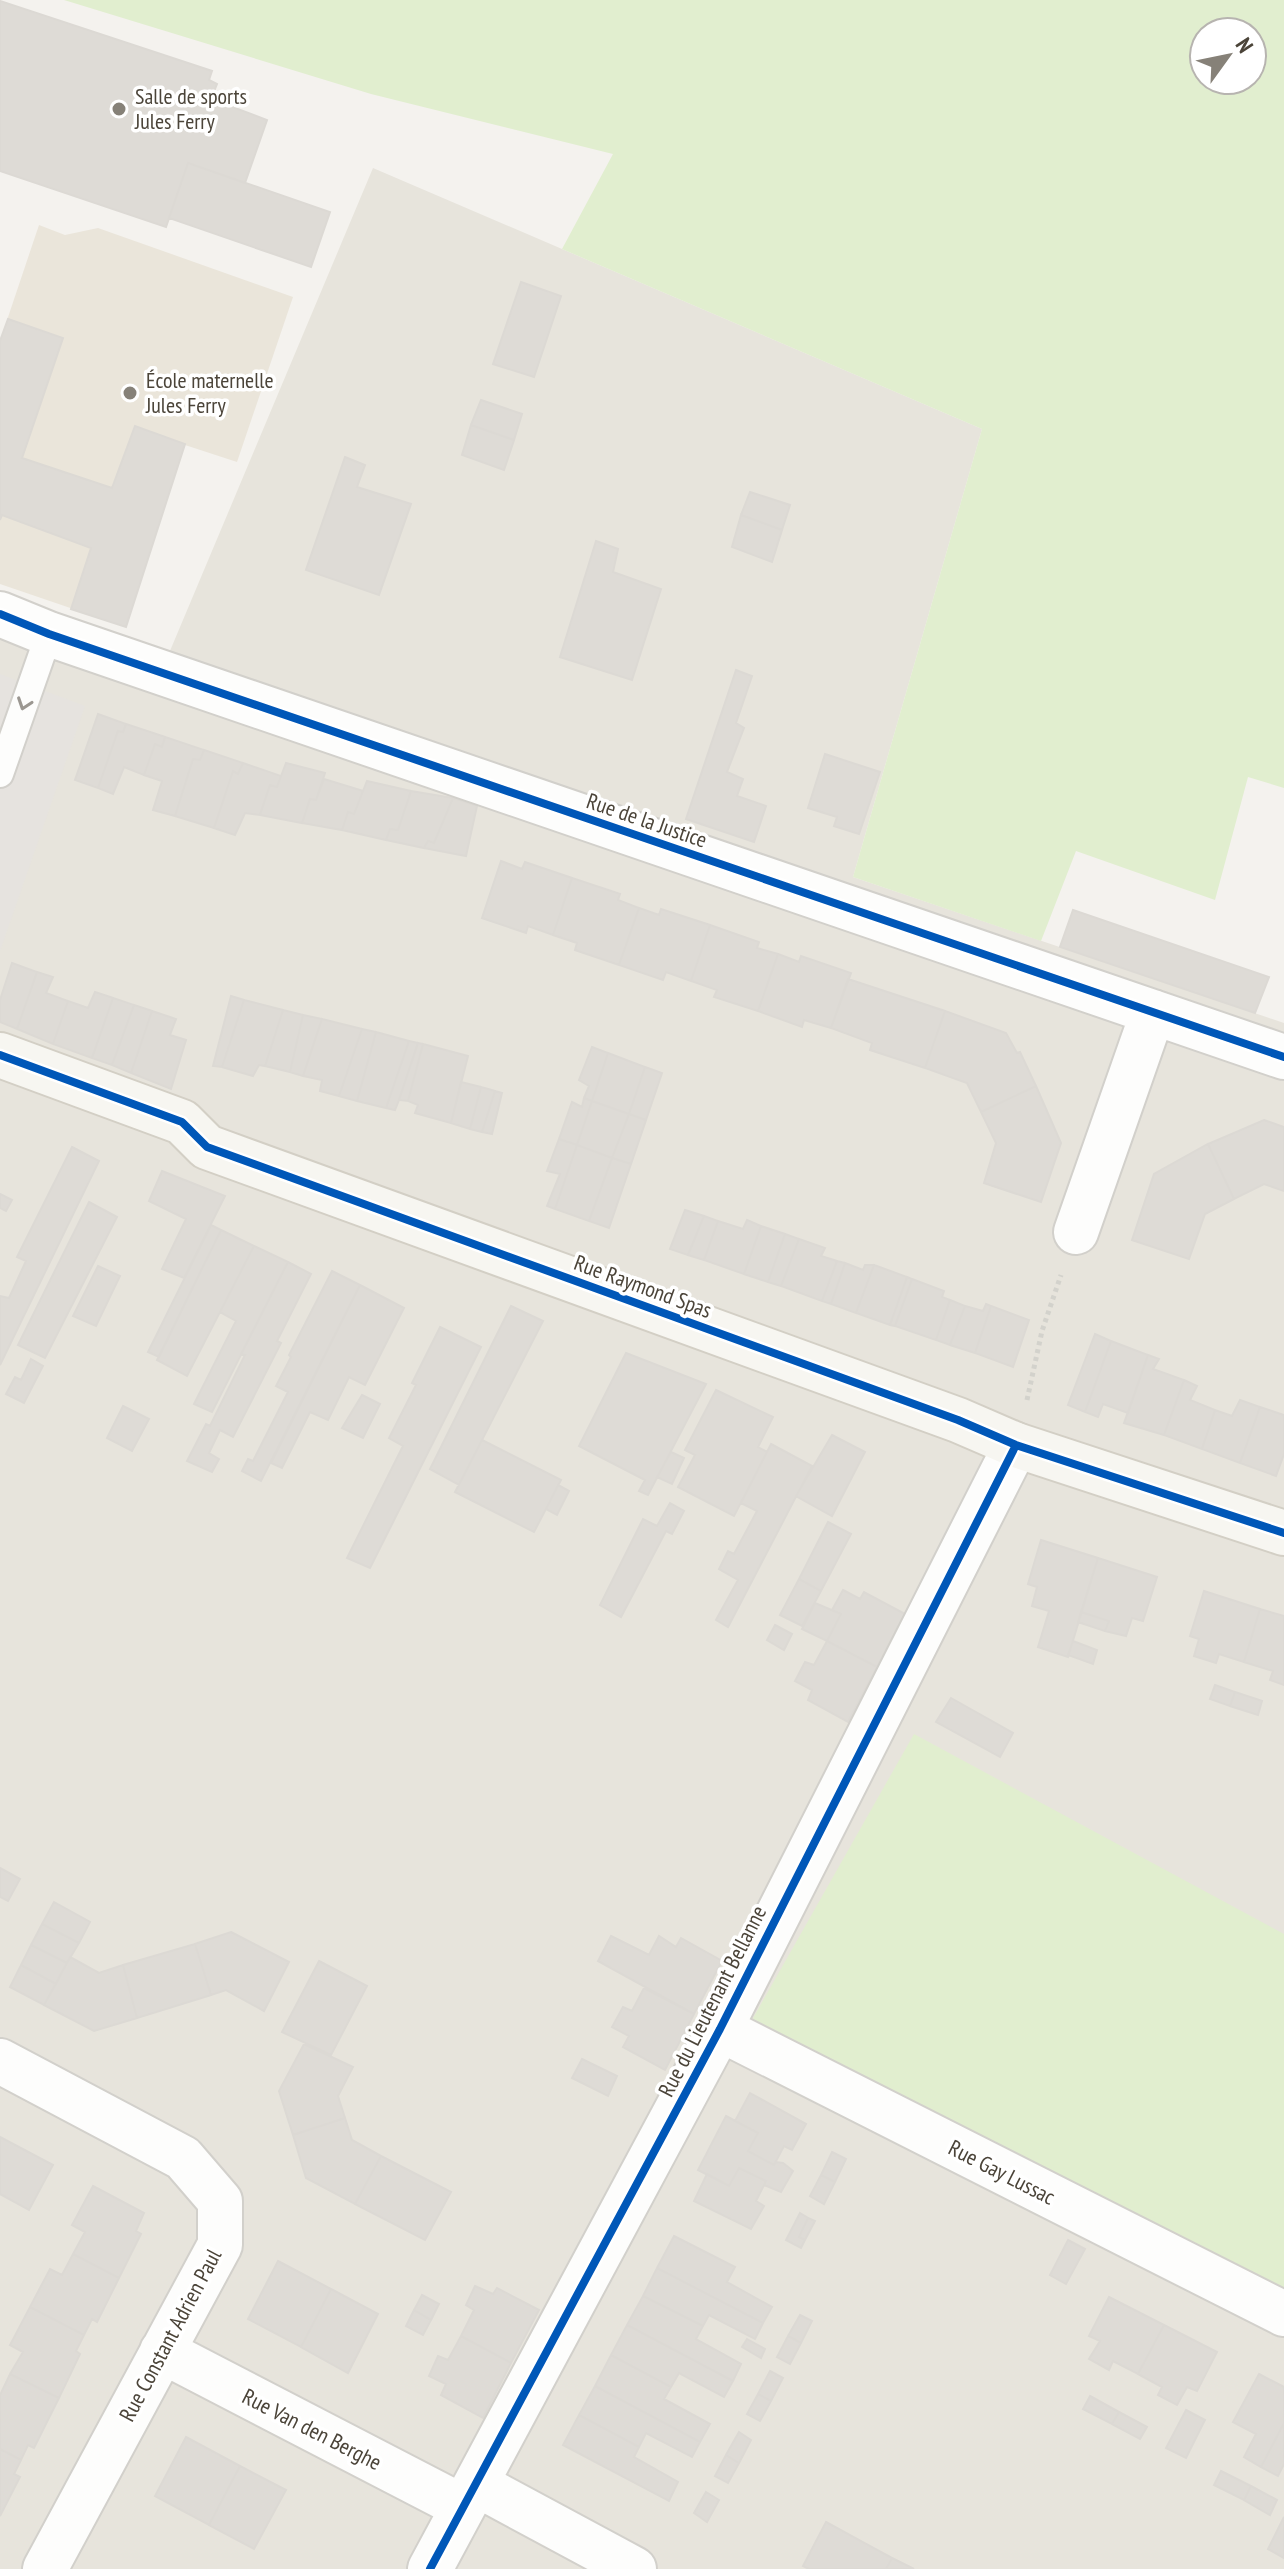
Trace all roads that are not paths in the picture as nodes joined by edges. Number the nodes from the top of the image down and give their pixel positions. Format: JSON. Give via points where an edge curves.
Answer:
{"nodes":[{"id":1,"x":0,"y":614,"type":"edge"},
{"id":2,"x":49,"y":634,"type":"junction"},
{"id":3,"x":0,"y":774,"type":"edge"},
{"id":4,"x":1153,"y":1012,"type":"junction"},
{"id":5,"x":0,"y":1055,"type":"edge"},
{"id":6,"x":1284,"y":1057,"type":"edge"},
{"id":7,"x":0,"y":1086,"type":"edge"},
{"id":8,"x":207,"y":1147,"type":"junction"},
{"id":9,"x":1076,"y":1232,"type":"road end"},
{"id":10,"x":1016,"y":1445,"type":"junction"},
{"id":11,"x":1284,"y":1533,"type":"edge"},
{"id":12,"x":720,"y":2029,"type":"junction"},
{"id":13,"x":0,"y":2061,"type":"edge"},
{"id":14,"x":1284,"y":2314,"type":"edge"},
{"id":15,"x":162,"y":2351,"type":"junction"},
{"id":16,"x":469,"y":2496,"type":"junction"},
{"id":17,"x":45,"y":2569,"type":"edge"},
{"id":18,"x":430,"y":2569,"type":"edge"},
{"id":19,"x":634,"y":2569,"type":"edge"}],
"edges":[{"from":1,"to":2,"type":"street","name":"Rue de la Justice"},
{"from":2,"to":3,"type":"lane","one_way":true},
{"from":2,"to":4,"type":"street","name":"Rue de la Justice"},
{"from":4,"to":6,"type":"street","name":"Rue de la Justice"},
{"from":4,"to":9,"type":"street"},
{"from":5,"to":8,"type":"street","name":"Rue Raymond Spas","via":[[182,1122]]},
{"from":7,"to":8,"type":"street","name":"Rue Raymond Spas","via":[[175,1151]]},
{"from":8,"to":10,"type":"street","name":"Rue Raymond Spas"},
{"from":10,"to":11,"type":"street","name":"Rue Raymond Spas"},
{"from":10,"to":12,"type":"street","name":"Rue du Lieutenant Bellanne"},
{"from":12,"to":14,"type":"street","name":"Rue Gay Lussac"},
{"from":12,"to":16,"type":"street","name":"Rue du Lieutenant Bellanne"},
{"from":13,"to":15,"type":"street","name":"Rue Constant Adrien Paul","via":[[183,2158],[220,2201],[220,2245]]},
{"from":15,"to":16,"type":"street","name":"Rue Van den Berghe"},
{"from":15,"to":17,"type":"street","name":"Rue Constant Adrien Paul"},
{"from":16,"to":18,"type":"street","name":"Rue du Lieutenant Bellanne"},
{"from":16,"to":19,"type":"street","name":"Rue Van den Berghe"}]}
